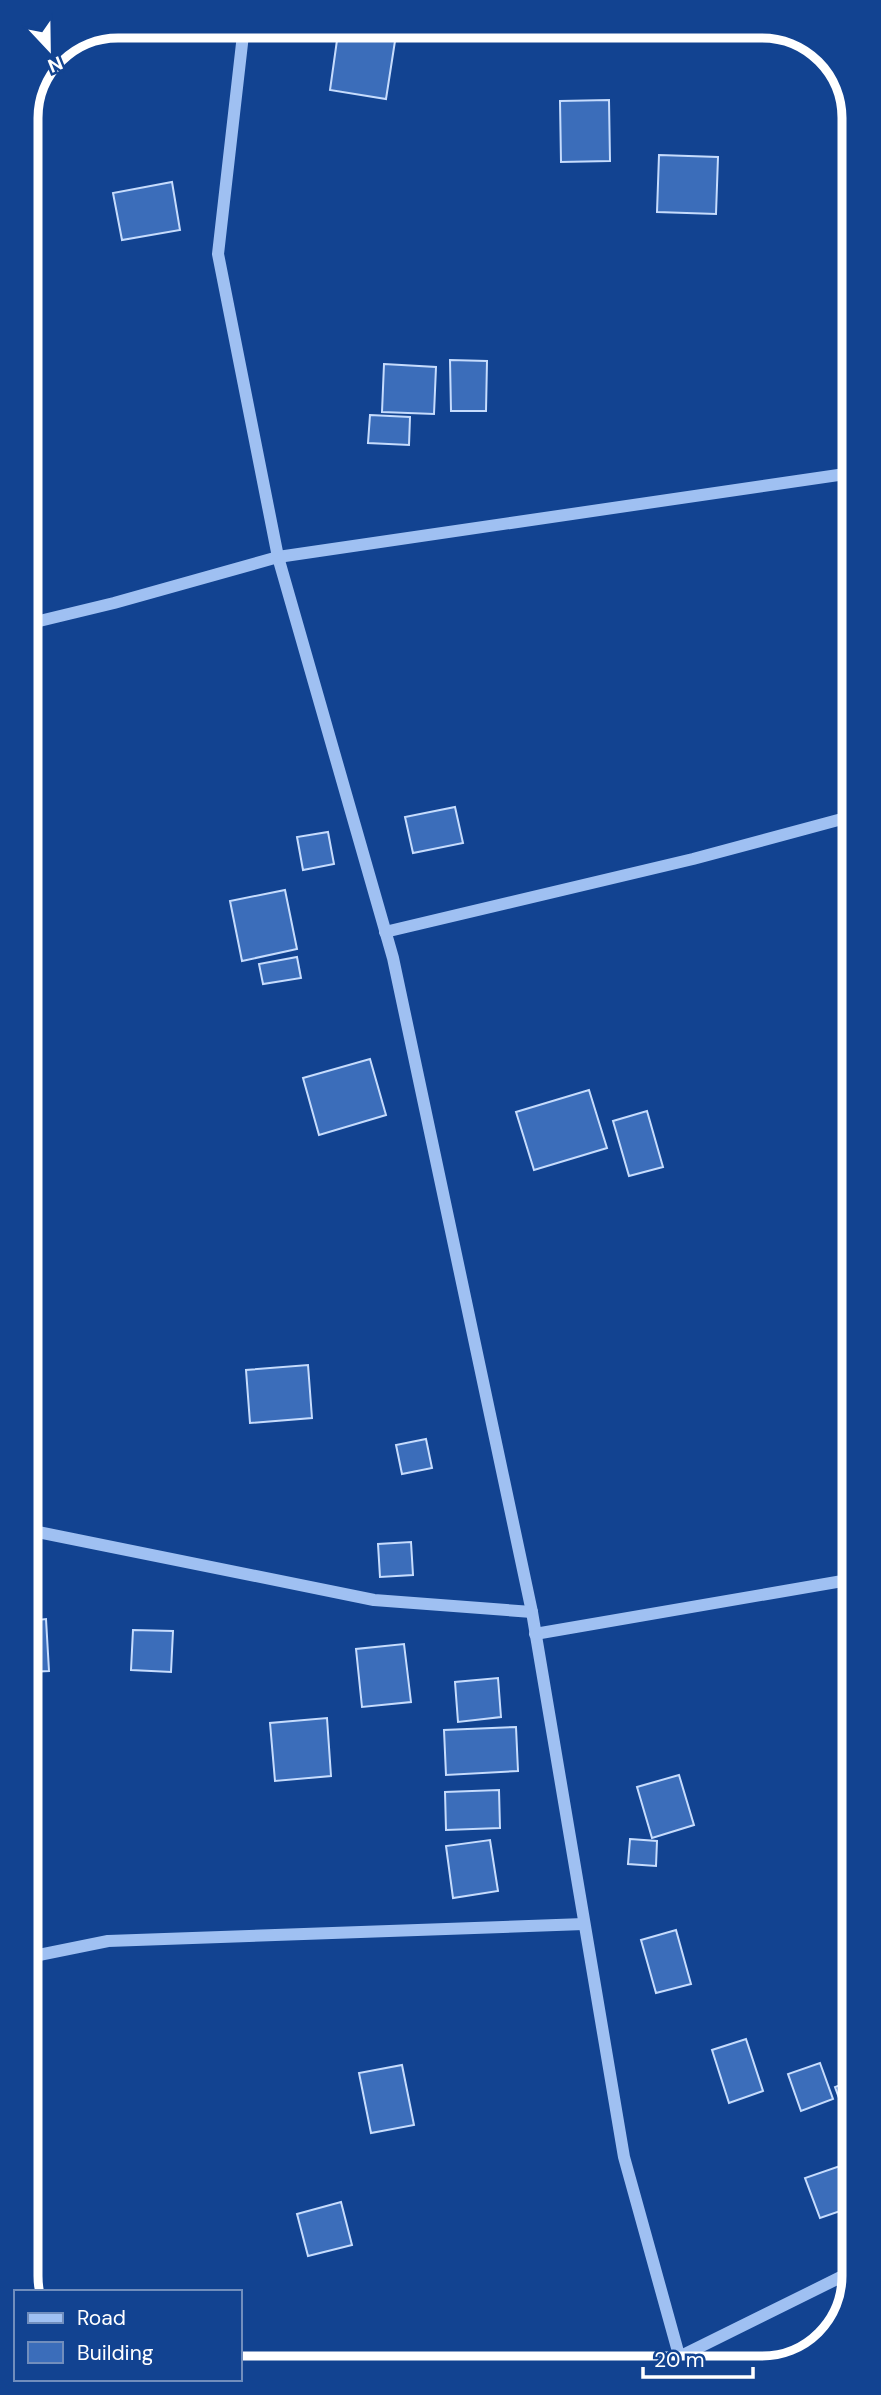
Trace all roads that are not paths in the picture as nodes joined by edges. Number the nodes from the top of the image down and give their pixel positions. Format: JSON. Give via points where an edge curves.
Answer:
{"nodes":[{"id":1,"x":243,"y":38,"type":"edge"},
{"id":2,"x":842,"y":474,"type":"edge"},
{"id":3,"x":278,"y":557,"type":"junction"},
{"id":4,"x":39,"y":621,"type":"edge"},
{"id":5,"x":842,"y":819,"type":"edge"},
{"id":6,"x":385,"y":932,"type":"junction"},
{"id":7,"x":38,"y":1532,"type":"edge"},
{"id":8,"x":842,"y":1581,"type":"edge"},
{"id":9,"x":532,"y":1612,"type":"junction"},
{"id":10,"x":535,"y":1634,"type":"junction"},
{"id":11,"x":584,"y":1924,"type":"junction"},
{"id":12,"x":38,"y":1955,"type":"edge"},
{"id":13,"x":842,"y":2277,"type":"edge"},
{"id":14,"x":679,"y":2356,"type":"edge"},
{"id":15,"x":690,"y":2356,"type":"edge"}],
"edges":[{"from":1,"to":3,"type":"street","via":[[218,254]]},
{"from":2,"to":3,"type":"street"},
{"from":3,"to":4,"type":"street"},
{"from":3,"to":6,"type":"street"},
{"from":5,"to":6,"type":"street"},
{"from":6,"to":9,"type":"street"},
{"from":7,"to":9,"type":"street","via":[[374,1600]]},
{"from":8,"to":10,"type":"street"},
{"from":9,"to":10,"type":"street"},
{"from":10,"to":11,"type":"street"},
{"from":11,"to":12,"type":"street","via":[[108,1941]]},
{"from":11,"to":14,"type":"street","via":[[624,2157]]},
{"from":13,"to":15,"type":"street"}]}
